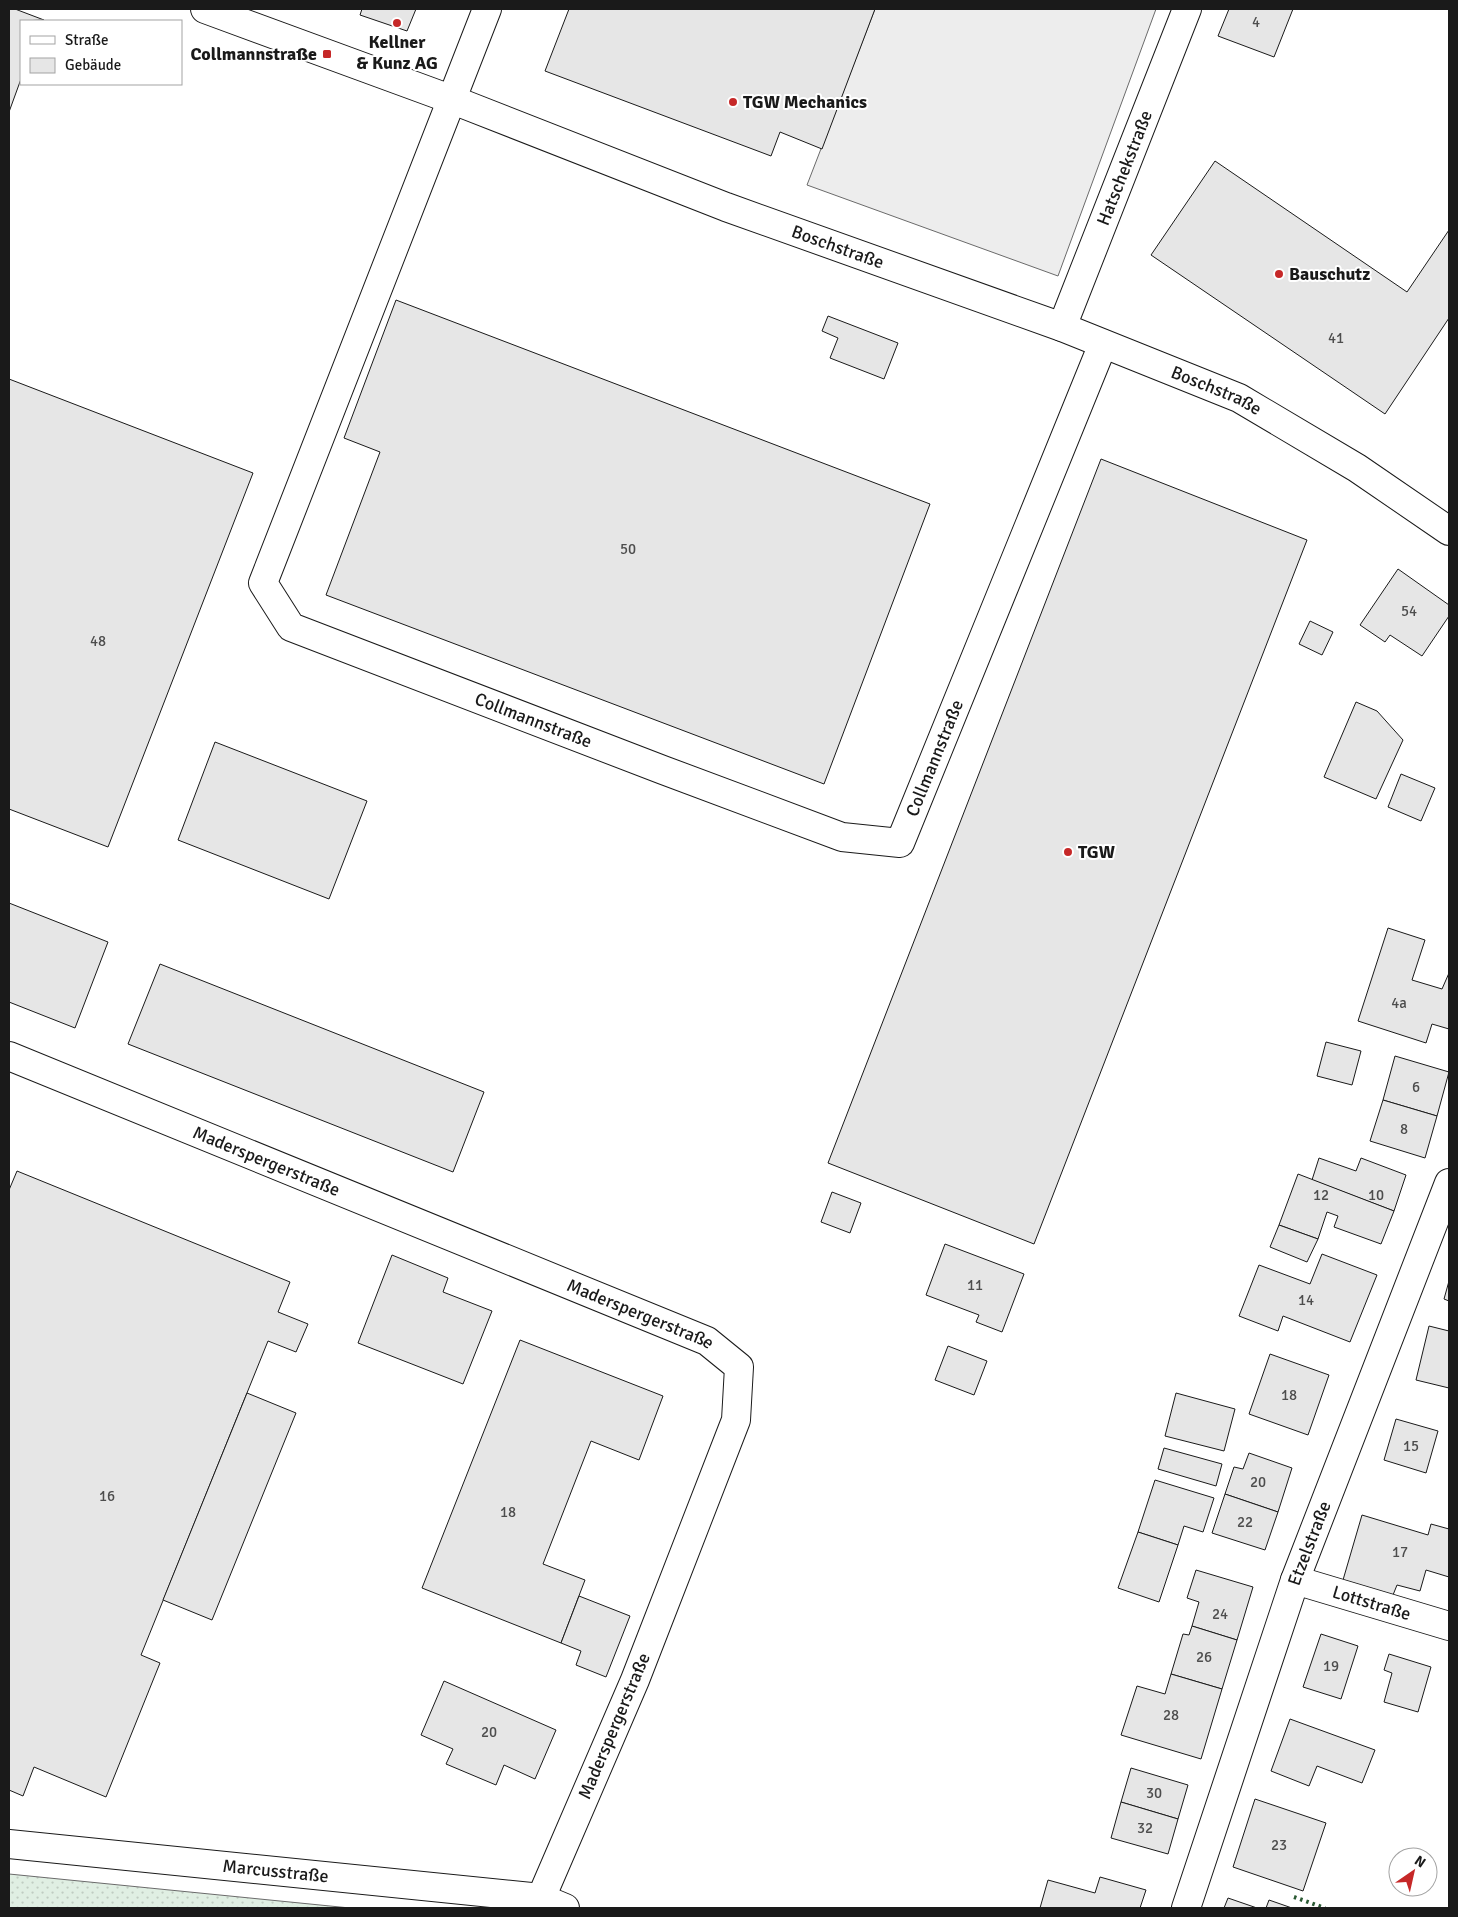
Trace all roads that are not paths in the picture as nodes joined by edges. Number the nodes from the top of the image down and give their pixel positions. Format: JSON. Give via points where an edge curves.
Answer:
{"nodes":[{"id":1,"x":205,"y":9,"type":"edge"},
{"id":2,"x":487,"y":9,"type":"edge"},
{"id":3,"x":1187,"y":9,"type":"edge"},
{"id":4,"x":452,"y":100,"type":"junction"},
{"id":5,"x":1062,"y":327,"type":"junction"},
{"id":6,"x":1102,"y":344,"type":"junction"},
{"id":7,"x":1449,"y":531,"type":"edge"},
{"id":8,"x":9,"y":1056,"type":"edge"},
{"id":9,"x":1449,"y":1184,"type":"edge"},
{"id":10,"x":1295,"y":1580,"type":"junction"},
{"id":11,"x":1449,"y":1626,"type":"edge"},
{"id":12,"x":9,"y":1844,"type":"edge"},
{"id":13,"x":553,"y":1903,"type":"edge"},
{"id":14,"x":1186,"y":1908,"type":"edge"}],
"edges":[{"from":1,"to":4,"type":"street","name":"Boschstraße"},
{"from":2,"to":4,"type":"street","name":"Collmannstraße"},
{"from":3,"to":5,"type":"street","name":"Hatschekstraße"},
{"from":4,"to":5,"type":"street","name":"Boschstraße","via":[[726,207]]},
{"from":4,"to":6,"type":"street","name":"Collmannstraße","via":[[263,583],[292,627],[681,777],[842,837],[900,843]]},
{"from":5,"to":6,"type":"street","name":"Boschstraße"},
{"from":6,"to":7,"type":"street","name":"Boschstraße","via":[[1239,398],[1357,468]]},
{"from":8,"to":13,"type":"street","name":"Maderspergerstraße","via":[[707,1341],[739,1367],[736,1420]]},
{"from":9,"to":10,"type":"street","name":"Etzelstraße"},
{"from":10,"to":11,"type":"street","name":"Lottstraße"},
{"from":10,"to":14,"type":"street","name":"Etzelstraße"},
{"from":12,"to":13,"type":"street","name":"Marcusstraße"}]}
